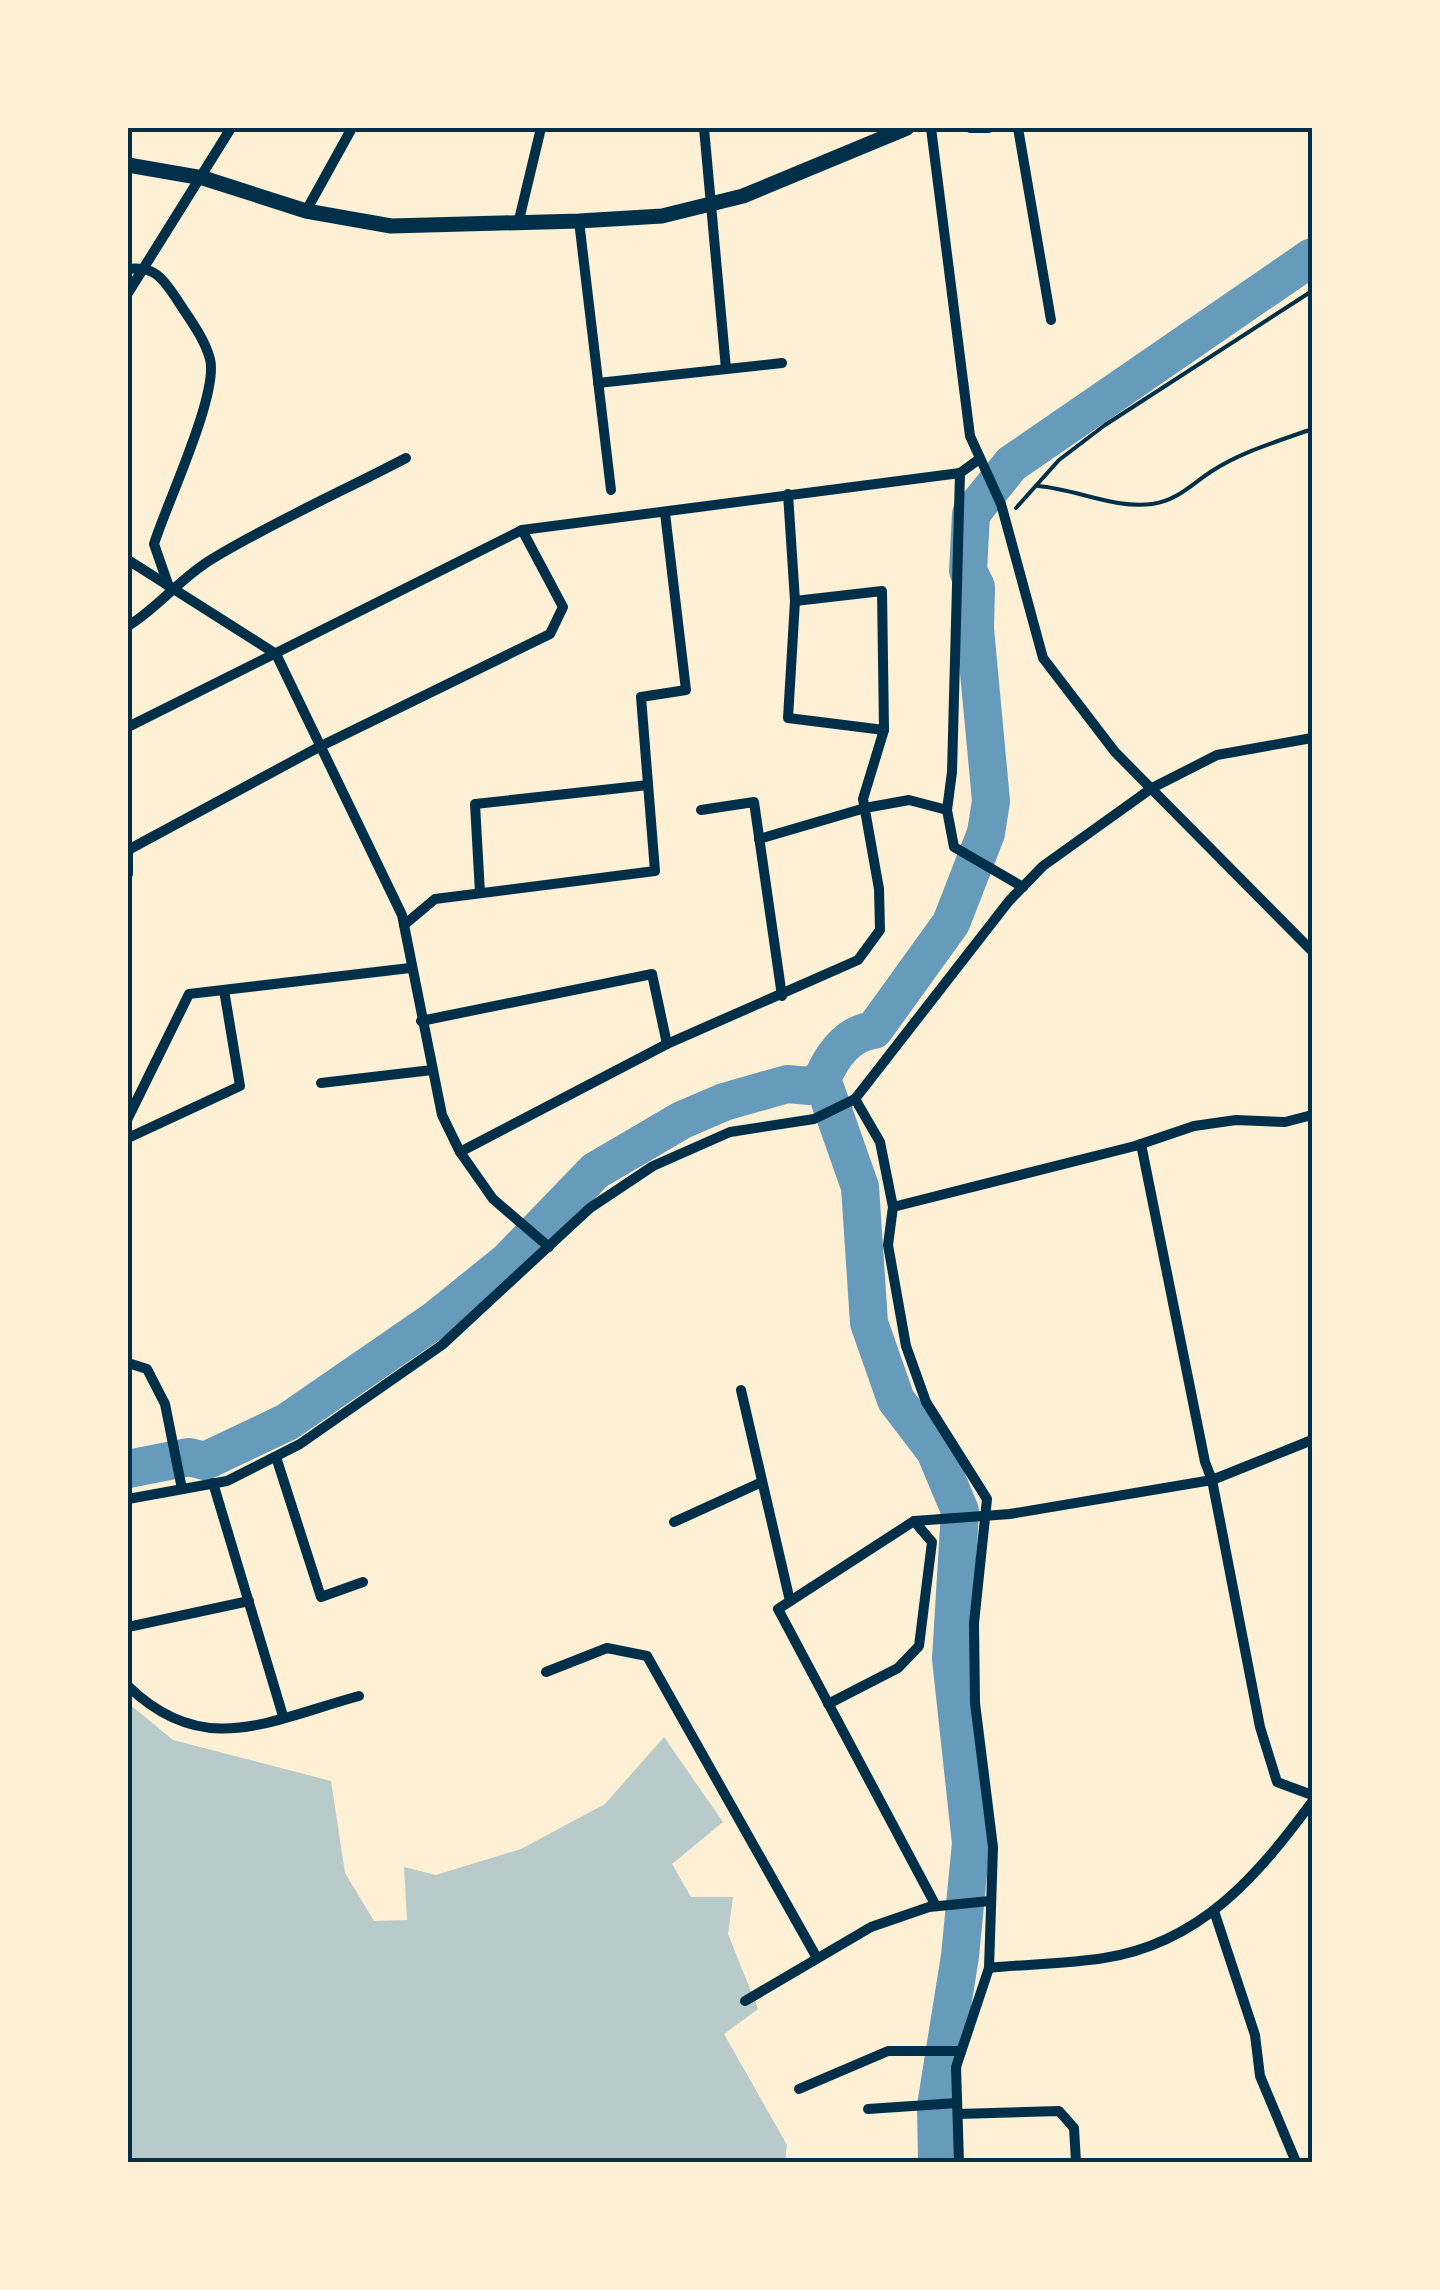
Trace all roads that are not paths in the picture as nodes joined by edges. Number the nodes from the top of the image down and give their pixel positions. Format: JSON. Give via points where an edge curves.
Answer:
{"nodes":[{"id":1,"x":232,"y":128,"type":"edge"},
{"id":2,"x":352,"y":128,"type":"edge"},
{"id":3,"x":541,"y":128,"type":"edge"},
{"id":4,"x":704,"y":128,"type":"edge"},
{"id":5,"x":907,"y":128,"type":"edge"},
{"id":6,"x":932,"y":128,"type":"edge"},
{"id":7,"x":970,"y":128,"type":"edge"},
{"id":8,"x":989,"y":128,"type":"edge"},
{"id":9,"x":1018,"y":128,"type":"edge"},
{"id":10,"x":128,"y":165,"type":"edge"},
{"id":11,"x":203,"y":178,"type":"junction"},
{"id":12,"x":708,"y":204,"type":"junction"},
{"id":13,"x":306,"y":210,"type":"junction"},
{"id":14,"x":579,"y":221,"type":"junction"},
{"id":15,"x":518,"y":224,"type":"junction"},
{"id":16,"x":144,"y":267,"type":"junction"},
{"id":17,"x":128,"y":269,"type":"edge"},
{"id":18,"x":128,"y":293,"type":"edge"},
{"id":19,"x":1051,"y":320,"type":"dead end"},
{"id":20,"x":782,"y":363,"type":"dead end"},
{"id":21,"x":726,"y":370,"type":"junction"},
{"id":22,"x":598,"y":383,"type":"junction"},
{"id":23,"x":406,"y":458,"type":"dead end"},
{"id":24,"x":981,"y":466,"type":"junction"},
{"id":25,"x":960,"y":473,"type":"junction"},
{"id":26,"x":611,"y":490,"type":"dead end"},
{"id":27,"x":788,"y":494,"type":"junction"},
{"id":28,"x":666,"y":512,"type":"junction"},
{"id":29,"x":522,"y":530,"type":"junction"},
{"id":30,"x":128,"y":560,"type":"edge"},
{"id":31,"x":169,"y":588,"type":"junction"},
{"id":32,"x":795,"y":601,"type":"junction"},
{"id":33,"x":128,"y":626,"type":"edge"},
{"id":34,"x":276,"y":654,"type":"junction"},
{"id":35,"x":128,"y":727,"type":"edge"},
{"id":36,"x":884,"y":730,"type":"junction"},
{"id":37,"x":1312,"y":738,"type":"edge"},
{"id":38,"x":320,"y":747,"type":"junction"},
{"id":39,"x":648,"y":785,"type":"junction"},
{"id":40,"x":1152,"y":788,"type":"junction"},
{"id":41,"x":864,"y":808,"type":"junction"},
{"id":42,"x":701,"y":810,"type":"dead end"},
{"id":43,"x":947,"y":810,"type":"junction"},
{"id":44,"x":760,"y":838,"type":"junction"},
{"id":45,"x":128,"y":849,"type":"edge"},
{"id":46,"x":128,"y":874,"type":"edge"},
{"id":47,"x":1022,"y":887,"type":"junction"},
{"id":48,"x":480,"y":893,"type":"junction"},
{"id":49,"x":404,"y":925,"type":"junction"},
{"id":50,"x":1312,"y":951,"type":"edge"},
{"id":51,"x":410,"y":968,"type":"junction"},
{"id":52,"x":224,"y":990,"type":"junction"},
{"id":53,"x":782,"y":996,"type":"junction"},
{"id":54,"x":421,"y":1021,"type":"junction"},
{"id":55,"x":667,"y":1044,"type":"junction"},
{"id":56,"x":432,"y":1070,"type":"junction"},
{"id":57,"x":321,"y":1083,"type":"dead end"},
{"id":58,"x":855,"y":1099,"type":"junction"},
{"id":59,"x":1312,"y":1115,"type":"edge"},
{"id":60,"x":128,"y":1118,"type":"edge"},
{"id":61,"x":128,"y":1138,"type":"edge"},
{"id":62,"x":1141,"y":1144,"type":"junction"},
{"id":63,"x":460,"y":1152,"type":"junction"},
{"id":64,"x":893,"y":1207,"type":"junction"},
{"id":65,"x":549,"y":1248,"type":"junction"},
{"id":66,"x":128,"y":1363,"type":"edge"},
{"id":67,"x":741,"y":1390,"type":"dead end"},
{"id":68,"x":1312,"y":1440,"type":"edge"},
{"id":69,"x":276,"y":1457,"type":"junction"},
{"id":70,"x":1212,"y":1480,"type":"junction"},
{"id":71,"x":762,"y":1482,"type":"junction"},
{"id":72,"x":213,"y":1483,"type":"junction"},
{"id":73,"x":182,"y":1489,"type":"junction"},
{"id":74,"x":128,"y":1499,"type":"edge"},
{"id":75,"x":986,"y":1513,"type":"junction"},
{"id":76,"x":914,"y":1521,"type":"junction"},
{"id":77,"x":674,"y":1522,"type":"dead end"},
{"id":78,"x":364,"y":1582,"type":"dead end"},
{"id":79,"x":249,"y":1601,"type":"junction"},
{"id":80,"x":790,"y":1602,"type":"junction"},
{"id":81,"x":128,"y":1627,"type":"edge"},
{"id":82,"x":546,"y":1672,"type":"dead end"},
{"id":83,"x":128,"y":1686,"type":"edge"},
{"id":84,"x":359,"y":1696,"type":"dead end"},
{"id":85,"x":828,"y":1704,"type":"junction"},
{"id":86,"x":284,"y":1716,"type":"junction"},
{"id":87,"x":1312,"y":1799,"type":"edge"},
{"id":88,"x":990,"y":1900,"type":"junction"},
{"id":89,"x":936,"y":1906,"type":"junction"},
{"id":90,"x":1215,"y":1914,"type":"junction"},
{"id":91,"x":818,"y":1958,"type":"junction"},
{"id":92,"x":989,"y":1968,"type":"junction"},
{"id":93,"x":745,"y":2000,"type":"dead end"},
{"id":94,"x":956,"y":2051,"type":"junction"},
{"id":95,"x":800,"y":2089,"type":"dead end"},
{"id":96,"x":954,"y":2106,"type":"junction"},
{"id":97,"x":868,"y":2108,"type":"dead end"},
{"id":98,"x":959,"y":2162,"type":"edge"},
{"id":99,"x":1076,"y":2162,"type":"edge"},
{"id":100,"x":1296,"y":2162,"type":"edge"}],
"edges":[{"from":1,"to":11,"type":"street"},
{"from":2,"to":13,"type":"street"},
{"from":3,"to":15,"type":"street"},
{"from":4,"to":12,"type":"street"},
{"from":5,"to":12,"type":"main road"},
{"from":6,"to":24,"type":"street","via":[[962,388]]},
{"from":7,"to":8,"type":"street"},
{"from":9,"to":19,"type":"street"},
{"from":10,"to":11,"type":"main road"},
{"from":11,"to":13,"type":"main road"},
{"from":11,"to":16,"type":"street"},
{"from":12,"to":14,"type":"main road","via":[[662,216]]},
{"from":12,"to":21,"type":"street"},
{"from":13,"to":15,"type":"main road","via":[[392,226]]},
{"from":14,"to":15,"type":"main road"},
{"from":14,"to":22,"type":"street"},
{"from":16,"to":17,"type":"street"},
{"from":16,"to":18,"type":"street"},
{"from":16,"to":31,"type":"street","via":[[161,276],[211,363],[195,438],[154,544]]},
{"from":20,"to":21,"type":"street"},
{"from":21,"to":22,"type":"street"},
{"from":22,"to":26,"type":"street"},
{"from":23,"to":31,"type":"street"},
{"from":24,"to":25,"type":"street"},
{"from":24,"to":40,"type":"street","via":[[1006,519],[1043,658],[1115,752]]},
{"from":25,"to":27,"type":"street"},
{"from":25,"to":43,"type":"street"},
{"from":27,"to":28,"type":"street"},
{"from":27,"to":32,"type":"street"},
{"from":28,"to":29,"type":"street"},
{"from":28,"to":39,"type":"street","via":[[686,690],[641,698]]},
{"from":29,"to":34,"type":"street"},
{"from":29,"to":38,"type":"street","via":[[563,607],[550,634]]},
{"from":30,"to":31,"type":"street"},
{"from":31,"to":33,"type":"street","via":[[158,608]]},
{"from":31,"to":34,"type":"street"},
{"from":32,"to":36,"type":"street","via":[[788,718]]},
{"from":32,"to":36,"type":"street","via":[[882,591]]},
{"from":34,"to":35,"type":"street"},
{"from":34,"to":38,"type":"street"},
{"from":36,"to":41,"type":"street"},
{"from":37,"to":40,"type":"street","via":[[1217,755]]},
{"from":38,"to":45,"type":"street"},
{"from":38,"to":49,"type":"street"},
{"from":39,"to":48,"type":"street","via":[[654,871]]},
{"from":39,"to":48,"type":"street","via":[[475,804]]},
{"from":40,"to":47,"type":"street"},
{"from":40,"to":50,"type":"street"},
{"from":41,"to":43,"type":"street","via":[[910,800]]},
{"from":41,"to":44,"type":"street"},
{"from":41,"to":53,"type":"street","via":[[880,930],[858,960]]},
{"from":42,"to":44,"type":"street","via":[[754,802]]},
{"from":43,"to":47,"type":"street","via":[[954,846]]},
{"from":44,"to":53,"type":"street"},
{"from":45,"to":46,"type":"street"},
{"from":47,"to":58,"type":"street"},
{"from":48,"to":49,"type":"street","via":[[435,899]]},
{"from":49,"to":51,"type":"street"},
{"from":51,"to":52,"type":"street"},
{"from":51,"to":54,"type":"street"},
{"from":52,"to":60,"type":"street","via":[[188,994]]},
{"from":52,"to":61,"type":"street","via":[[240,1086]]},
{"from":53,"to":55,"type":"street"},
{"from":54,"to":55,"type":"street","via":[[652,974]]},
{"from":54,"to":56,"type":"street"},
{"from":55,"to":63,"type":"street"},
{"from":56,"to":57,"type":"street"},
{"from":56,"to":63,"type":"street","via":[[442,1115]]},
{"from":58,"to":64,"type":"street","via":[[880,1142]]},
{"from":58,"to":65,"type":"street","via":[[814,1119],[730,1132],[653,1166],[590,1208]]},
{"from":59,"to":62,"type":"street","via":[[1194,1126]]},
{"from":62,"to":64,"type":"street"},
{"from":62,"to":70,"type":"street"},
{"from":63,"to":65,"type":"street","via":[[493,1199]]},
{"from":64,"to":75,"type":"street","via":[[888,1245],[906,1346],[926,1402],[987,1499]]},
{"from":65,"to":69,"type":"street","via":[[442,1345]]},
{"from":66,"to":73,"type":"street","via":[[146,1369],[165,1404]]},
{"from":67,"to":71,"type":"street"},
{"from":68,"to":70,"type":"street"},
{"from":69,"to":72,"type":"street"},
{"from":69,"to":78,"type":"street","via":[[321,1597]]},
{"from":70,"to":75,"type":"street"},
{"from":70,"to":87,"type":"street","via":[[1260,1728],[1277,1782]]},
{"from":71,"to":77,"type":"street"},
{"from":71,"to":80,"type":"street"},
{"from":72,"to":73,"type":"street"},
{"from":72,"to":79,"type":"street"},
{"from":73,"to":74,"type":"street"},
{"from":75,"to":76,"type":"street"},
{"from":75,"to":88,"type":"street","via":[[974,1623],[975,1703],[993,1847]]},
{"from":76,"to":80,"type":"street"},
{"from":76,"to":85,"type":"street","via":[[932,1542],[920,1646],[898,1668]]},
{"from":79,"to":81,"type":"street"},
{"from":79,"to":86,"type":"street"},
{"from":80,"to":85,"type":"street","via":[[778,1609]]},
{"from":82,"to":91,"type":"street","via":[[607,1648],[648,1656]]},
{"from":83,"to":86,"type":"street","via":[[152,1709],[193,1728],[224,1732]]},
{"from":84,"to":86,"type":"street"},
{"from":85,"to":89,"type":"street"},
{"from":87,"to":90,"type":"street","via":[[1262,1870]]},
{"from":88,"to":89,"type":"street"},
{"from":88,"to":92,"type":"street"},
{"from":89,"to":91,"type":"street","via":[[871,1927]]},
{"from":90,"to":92,"type":"street","via":[[1160,1944],[1106,1958]]},
{"from":90,"to":100,"type":"street","via":[[1255,2034],[1260,2076]]},
{"from":91,"to":93,"type":"street"},
{"from":92,"to":94,"type":"street"},
{"from":94,"to":95,"type":"street","via":[[888,2051]]},
{"from":94,"to":96,"type":"street"},
{"from":96,"to":97,"type":"street"},
{"from":96,"to":98,"type":"street"},
{"from":96,"to":99,"type":"street","via":[[1059,2111],[1074,2128]]}]}
